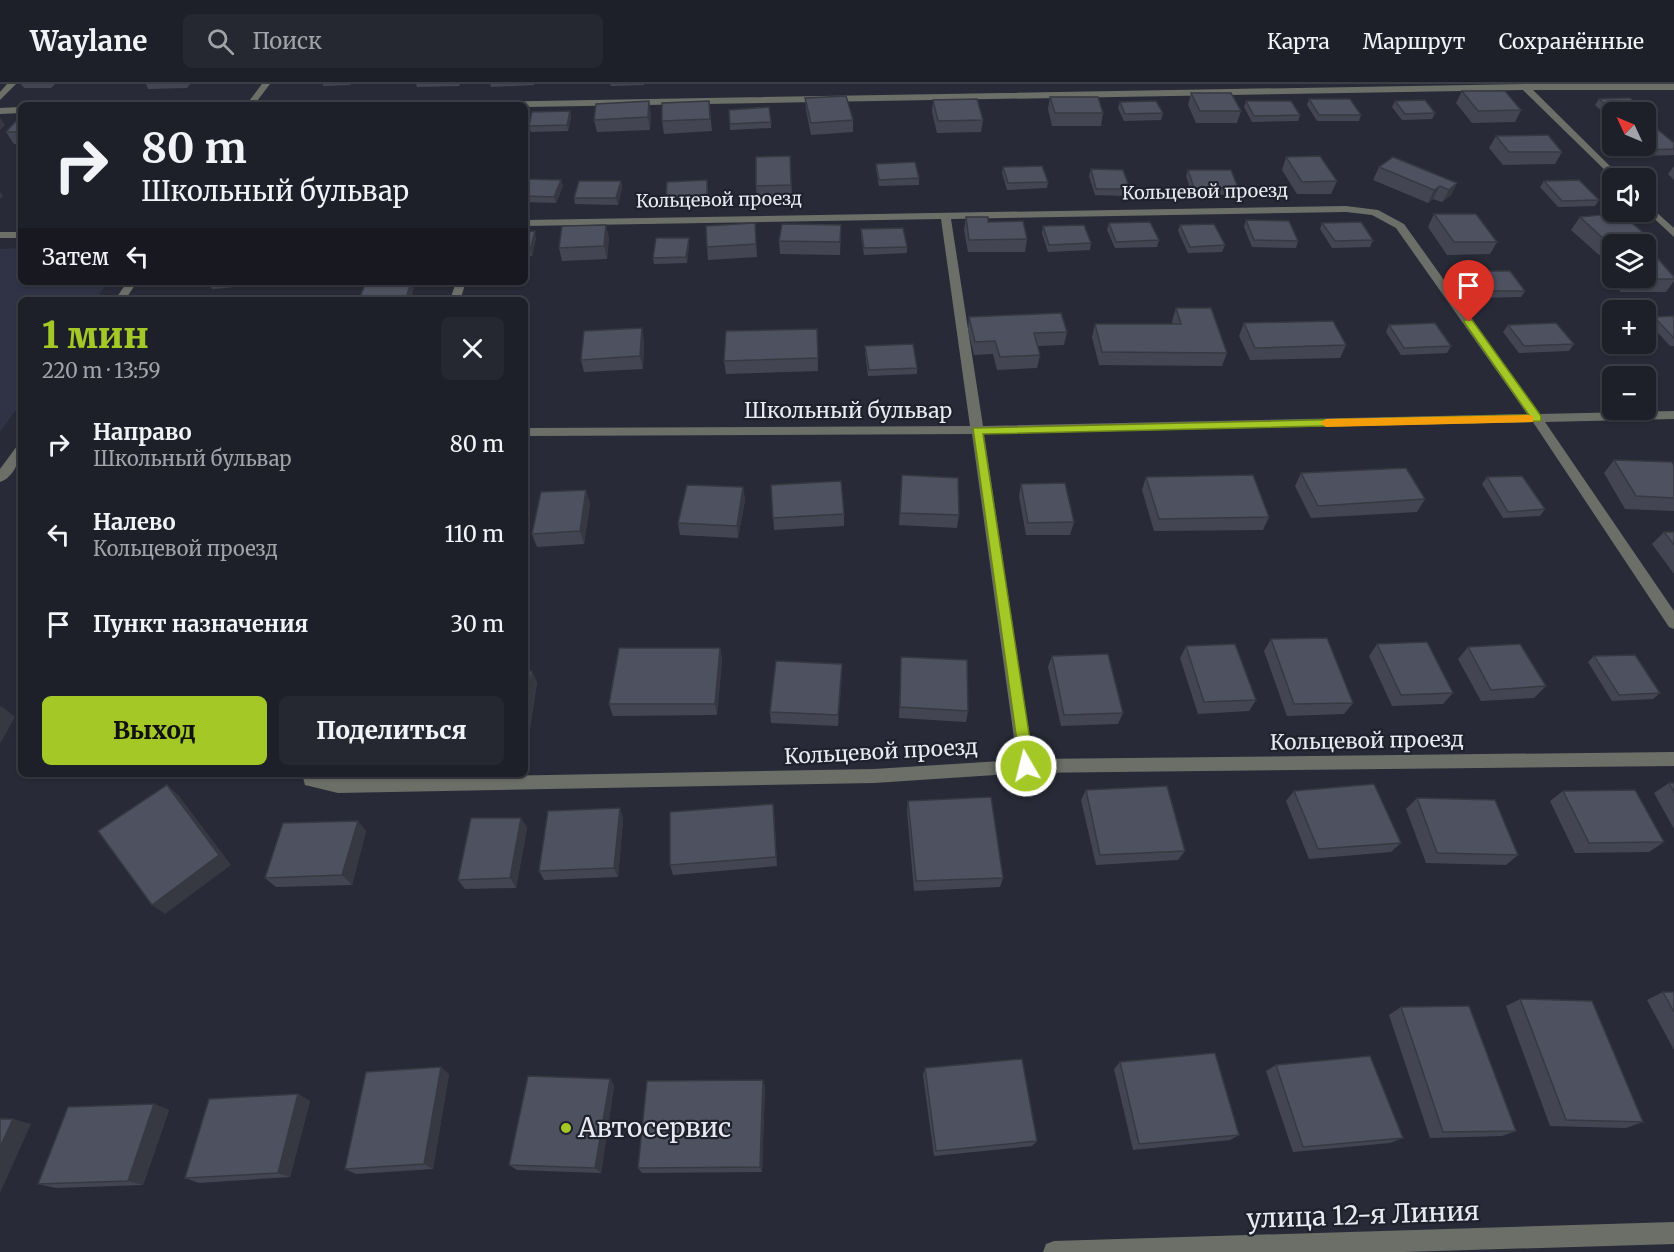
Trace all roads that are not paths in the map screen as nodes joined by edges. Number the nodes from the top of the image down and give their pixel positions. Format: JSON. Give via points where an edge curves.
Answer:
{"nodes":[{"id":1,"x":12,"y":84,"type":"edge"},
{"id":2,"x":266,"y":84,"type":"edge"},
{"id":3,"x":1523,"y":85,"type":"edge"},
{"id":4,"x":1674,"y":87,"type":"edge"},
{"id":5,"x":0,"y":96,"type":"edge"},
{"id":6,"x":252,"y":102,"type":"edge"},
{"id":7,"x":528,"y":104,"type":"edge"},
{"id":8,"x":18,"y":110,"type":"edge"},
{"id":9,"x":0,"y":111,"type":"edge"},
{"id":10,"x":1608,"y":168,"type":"edge"},
{"id":11,"x":946,"y":216,"type":"junction"},
{"id":12,"x":1656,"y":216,"type":"edge"},
{"id":13,"x":528,"y":223,"type":"edge"},
{"id":14,"x":1674,"y":234,"type":"edge"},
{"id":15,"x":0,"y":235,"type":"edge"},
{"id":16,"x":18,"y":235,"type":"edge"},
{"id":17,"x":1674,"y":415,"type":"edge"},
{"id":18,"x":1537,"y":419,"type":"junction"},
{"id":19,"x":977,"y":430,"type":"junction"},
{"id":20,"x":528,"y":432,"type":"edge"},
{"id":21,"x":18,"y":454,"type":"edge"},
{"id":22,"x":0,"y":478,"type":"edge"},
{"id":23,"x":1674,"y":624,"type":"edge"},
{"id":24,"x":1674,"y":759,"type":"edge"},
{"id":25,"x":1026,"y":766,"type":"junction"},
{"id":26,"x":310,"y":777,"type":"edge"},
{"id":27,"x":1674,"y":1233,"type":"edge"},
{"id":28,"x":1054,"y":1252,"type":"edge"}],
"edges":[{"from":1,"to":5,"type":"street"},
{"from":2,"to":6,"type":"street"},
{"from":3,"to":4,"type":"street"},
{"from":3,"to":7,"type":"street"},
{"from":3,"to":10,"type":"street"},
{"from":8,"to":9,"type":"street"},
{"from":11,"to":13,"type":"street","name":"Кольцевой проезд"},
{"from":11,"to":18,"type":"street","name":"Кольцевой проезд","via":[[1346,209],[1374,212],[1400,226]]},
{"from":11,"to":19,"type":"street"},
{"from":12,"to":14,"type":"street"},
{"from":15,"to":16,"type":"street"},
{"from":17,"to":18,"type":"street","name":"Школьный бульвар"},
{"from":18,"to":19,"type":"street","name":"Школьный бульвар"},
{"from":18,"to":23,"type":"street","name":"Кольцевой проезд"},
{"from":19,"to":20,"type":"street","name":"Школьный бульвар"},
{"from":19,"to":25,"type":"street"},
{"from":21,"to":22,"type":"street"},
{"from":24,"to":25,"type":"street","name":"Кольцевой проезд"},
{"from":25,"to":26,"type":"street","name":"Кольцевой проезд","via":[[874,776],[338,786]]},
{"from":27,"to":28,"type":"street","name":"улица 12-я Линия"}]}
